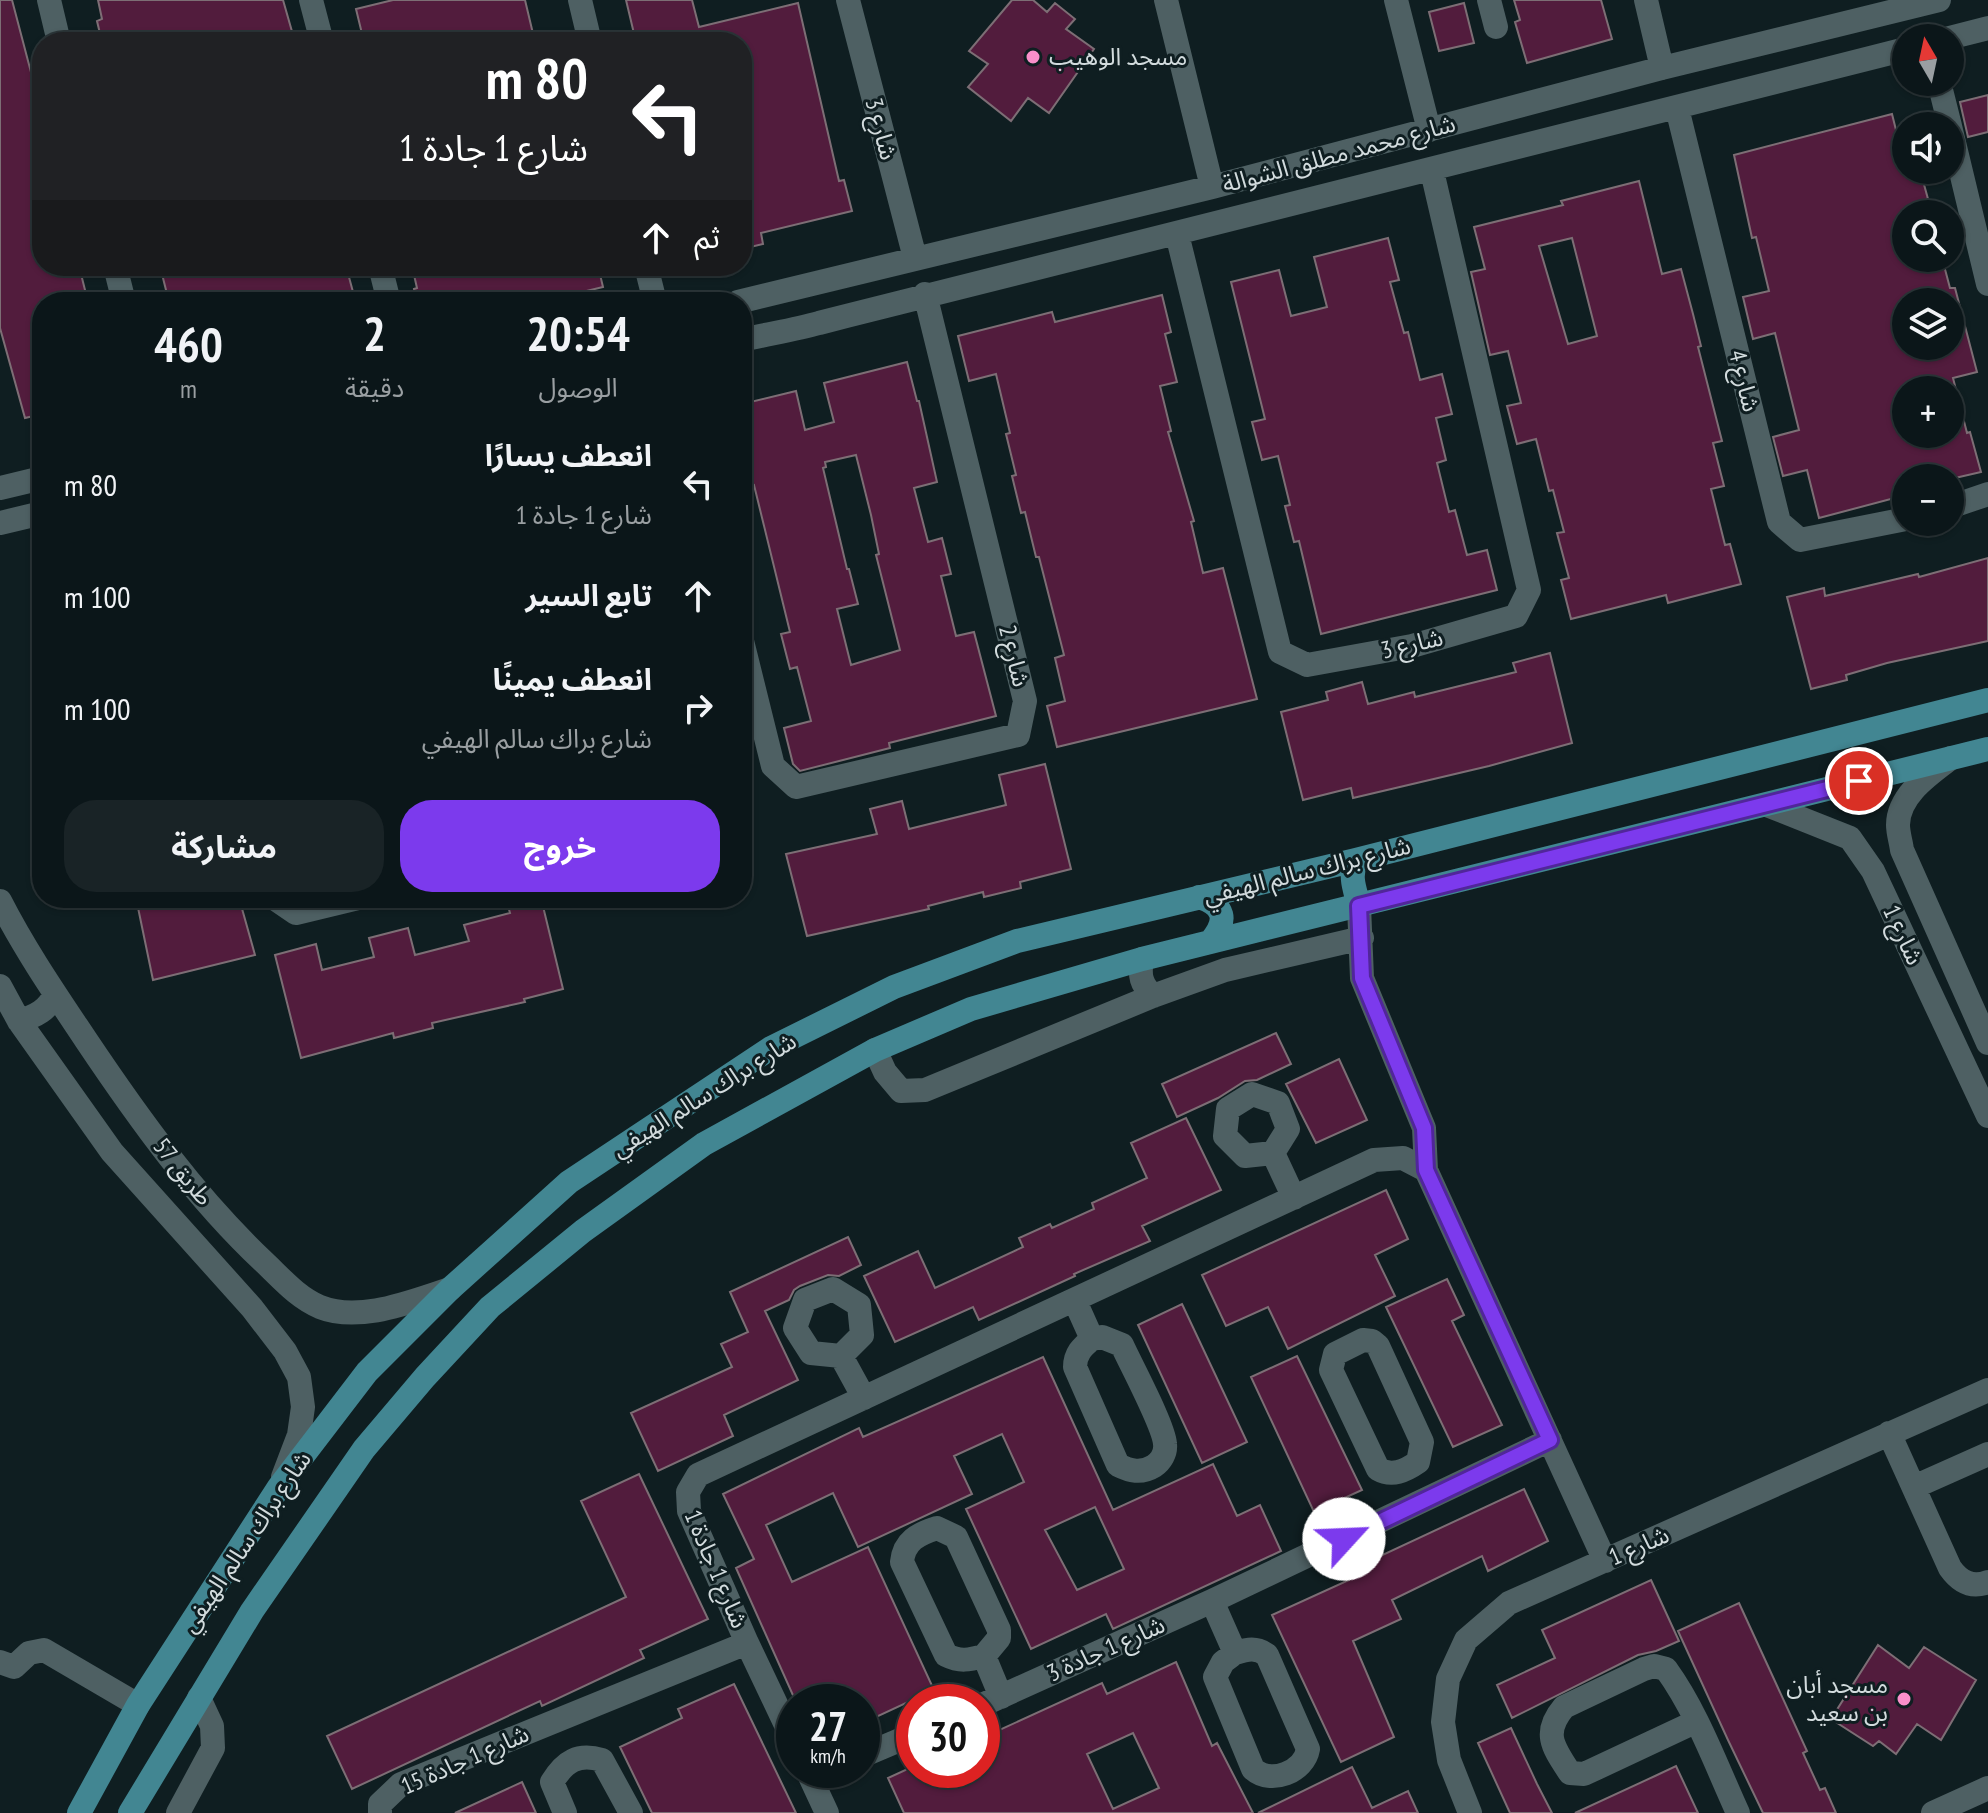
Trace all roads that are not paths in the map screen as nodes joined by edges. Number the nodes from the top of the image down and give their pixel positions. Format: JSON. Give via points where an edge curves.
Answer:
{"nodes":[{"id":1,"x":49,"y":0,"type":"edge"},
{"id":2,"x":311,"y":0,"type":"edge"},
{"id":3,"x":580,"y":0,"type":"edge"},
{"id":4,"x":848,"y":0,"type":"edge"},
{"id":5,"x":1167,"y":0,"type":"edge"},
{"id":6,"x":1396,"y":0,"type":"edge"},
{"id":7,"x":1489,"y":0,"type":"edge"},
{"id":8,"x":1646,"y":0,"type":"edge"},
{"id":9,"x":1925,"y":2,"type":"edge"},
{"id":10,"x":1496,"y":27,"type":"dead end"},
{"id":11,"x":1988,"y":28,"type":"edge"},
{"id":12,"x":1819,"y":29,"type":"junction"},
{"id":13,"x":57,"y":32,"type":"edge"},
{"id":14,"x":319,"y":32,"type":"edge"},
{"id":15,"x":588,"y":32,"type":"edge"},
{"id":16,"x":1964,"y":34,"type":"edge"},
{"id":17,"x":1745,"y":47,"type":"junction"},
{"id":18,"x":1892,"y":53,"type":"edge"},
{"id":19,"x":1662,"y":68,"type":"junction"},
{"id":20,"x":1824,"y":70,"type":"junction"},
{"id":21,"x":1765,"y":85,"type":"junction"},
{"id":22,"x":1677,"y":108,"type":"junction"},
{"id":23,"x":1429,"y":130,"type":"junction"},
{"id":24,"x":1432,"y":171,"type":"junction"},
{"id":25,"x":1964,"y":184,"type":"edge"},
{"id":26,"x":1212,"y":187,"type":"junction"},
{"id":27,"x":1177,"y":234,"type":"junction"},
{"id":28,"x":915,"y":258,"type":"junction"},
{"id":29,"x":810,"y":284,"type":"junction"},
{"id":30,"x":1988,"y":284,"type":"edge"},
{"id":31,"x":925,"y":294,"type":"junction"},
{"id":32,"x":752,"y":299,"type":"edge"},
{"id":33,"x":752,"y":304,"type":"edge"},
{"id":34,"x":817,"y":324,"type":"junction"},
{"id":35,"x":752,"y":335,"type":"edge"},
{"id":36,"x":752,"y":338,"type":"edge"},
{"id":37,"x":32,"y":480,"type":"edge"},
{"id":38,"x":0,"y":488,"type":"edge"},
{"id":39,"x":1988,"y":494,"type":"edge"},
{"id":40,"x":1964,"y":502,"type":"edge"},
{"id":41,"x":32,"y":515,"type":"edge"},
{"id":42,"x":1892,"y":522,"type":"edge"},
{"id":43,"x":0,"y":523,"type":"edge"},
{"id":44,"x":752,"y":681,"type":"edge"},
{"id":45,"x":1988,"y":700,"type":"edge"},
{"id":46,"x":1988,"y":749,"type":"edge"},
{"id":47,"x":1951,"y":758,"type":"junction"},
{"id":48,"x":1767,"y":805,"type":"junction"},
{"id":49,"x":1356,"y":860,"type":"junction"},
{"id":50,"x":1921,"y":894,"type":"junction"},
{"id":51,"x":1199,"y":897,"type":"junction"},
{"id":52,"x":0,"y":901,"type":"edge"},
{"id":53,"x":1887,"y":902,"type":"junction"},
{"id":54,"x":1359,"y":906,"type":"junction"},
{"id":55,"x":289,"y":908,"type":"edge"},
{"id":56,"x":317,"y":908,"type":"edge"},
{"id":57,"x":1362,"y":938,"type":"junction"},
{"id":58,"x":1211,"y":941,"type":"junction"},
{"id":59,"x":1142,"y":959,"type":"junction"},
{"id":60,"x":0,"y":986,"type":"edge"},
{"id":61,"x":55,"y":994,"type":"junction"},
{"id":62,"x":1153,"y":996,"type":"junction"},
{"id":63,"x":19,"y":1021,"type":"junction"},
{"id":64,"x":1988,"y":1043,"type":"edge"},
{"id":65,"x":875,"y":1050,"type":"junction"},
{"id":66,"x":1988,"y":1116,"type":"edge"},
{"id":67,"x":1273,"y":1153,"type":"dead end"},
{"id":68,"x":1426,"y":1170,"type":"junction"},
{"id":69,"x":1294,"y":1198,"type":"junction"},
{"id":70,"x":450,"y":1289,"type":"junction"},
{"id":71,"x":1075,"y":1301,"type":"junction"},
{"id":72,"x":1092,"y":1339,"type":"junction"},
{"id":73,"x":841,"y":1356,"type":"dead end"},
{"id":74,"x":1988,"y":1389,"type":"edge"},
{"id":75,"x":864,"y":1398,"type":"junction"},
{"id":76,"x":1889,"y":1433,"type":"junction"},
{"id":77,"x":1550,"y":1440,"type":"junction"},
{"id":78,"x":1988,"y":1454,"type":"edge"},
{"id":79,"x":1407,"y":1470,"type":"junction"},
{"id":80,"x":279,"y":1487,"type":"junction"},
{"id":81,"x":1914,"y":1487,"type":"junction"},
{"id":82,"x":1423,"y":1501,"type":"junction"},
{"id":83,"x":1605,"y":1561,"type":"junction"},
{"id":84,"x":1988,"y":1582,"type":"edge"},
{"id":85,"x":1212,"y":1601,"type":"junction"},
{"id":86,"x":747,"y":1643,"type":"junction"},
{"id":87,"x":1235,"y":1653,"type":"junction"},
{"id":88,"x":984,"y":1656,"type":"junction"},
{"id":89,"x":0,"y":1662,"type":"edge"},
{"id":90,"x":989,"y":1684,"type":"edge"},
{"id":91,"x":1000,"y":1697,"type":"edge"},
{"id":92,"x":199,"y":1698,"type":"junction"},
{"id":93,"x":776,"y":1704,"type":"edge"},
{"id":94,"x":138,"y":1705,"type":"junction"},
{"id":95,"x":562,"y":1718,"type":"junction"},
{"id":96,"x":1695,"y":1722,"type":"junction"},
{"id":97,"x":572,"y":1758,"type":"junction"},
{"id":98,"x":820,"y":1788,"type":"edge"},
{"id":99,"x":1988,"y":1788,"type":"edge"},
{"id":100,"x":79,"y":1813,"type":"edge"},
{"id":101,"x":130,"y":1813,"type":"edge"},
{"id":102,"x":178,"y":1813,"type":"edge"},
{"id":103,"x":380,"y":1813,"type":"edge"},
{"id":104,"x":565,"y":1813,"type":"edge"},
{"id":105,"x":631,"y":1813,"type":"edge"},
{"id":106,"x":827,"y":1813,"type":"edge"},
{"id":107,"x":1470,"y":1813,"type":"edge"},
{"id":108,"x":1738,"y":1813,"type":"edge"},
{"id":109,"x":1933,"y":1813,"type":"edge"}],
"edges":[{"from":1,"to":13,"type":"street"},
{"from":2,"to":14,"type":"street"},
{"from":3,"to":15,"type":"street"},
{"from":4,"to":28,"type":"street","name":"شارع 3"},
{"from":5,"to":26,"type":"street"},
{"from":6,"to":23,"type":"street"},
{"from":7,"to":10,"type":"street"},
{"from":8,"to":19,"type":"street"},
{"from":9,"to":12,"type":"street","name":"شارع محمد مطلق الشوالة"},
{"from":11,"to":16,"type":"street"},
{"from":12,"to":17,"type":"street","name":"شارع محمد مطلق الشوالة"},
{"from":12,"to":20,"type":"street","via":[[1811,52]]},
{"from":17,"to":19,"type":"street","name":"شارع محمد مطلق الشوالة"},
{"from":17,"to":21,"type":"street","via":[[1775,61],[1776,74]]},
{"from":18,"to":20,"type":"street","name":"شارع محمد مطلق الشوالة"},
{"from":19,"to":23,"type":"street","name":"شارع محمد مطلق الشوالة"},
{"from":20,"to":21,"type":"street","name":"شارع محمد مطلق الشوالة"},
{"from":21,"to":22,"type":"street","name":"شارع محمد مطلق الشوالة"},
{"from":22,"to":24,"type":"street","name":"شارع محمد مطلق الشوالة"},
{"from":22,"to":42,"type":"street","name":"شارع 4","via":[[1779,522],[1800,540]]},
{"from":23,"to":26,"type":"street","name":"شارع محمد مطلق الشوالة"},
{"from":24,"to":27,"type":"street","name":"شارع محمد مطلق الشوالة"},
{"from":24,"to":27,"type":"street","name":"شارع 3","via":[[1529,590],[1516,616],[1412,646],[1307,665],[1280,652]]},
{"from":25,"to":30,"type":"street"},
{"from":26,"to":28,"type":"street","name":"شارع محمد مطلق الشوالة"},
{"from":27,"to":31,"type":"street","name":"شارع محمد مطلق الشوالة"},
{"from":28,"to":29,"type":"street","name":"شارع محمد مطلق الشوالة"},
{"from":29,"to":32,"type":"street","name":"شارع محمد مطلق الشوالة"},
{"from":29,"to":34,"type":"street","via":[[800,306]]},
{"from":31,"to":34,"type":"street","name":"شارع محمد مطلق الشوالة"},
{"from":31,"to":44,"type":"street","name":"شارع 2","via":[[1025,701],[1018,735],[796,787],[773,766]]},
{"from":33,"to":35,"type":"street","via":[[764,314],[763,327]]},
{"from":34,"to":36,"type":"street","name":"شارع محمد مطلق الشوالة"},
{"from":37,"to":38,"type":"street"},
{"from":39,"to":40,"type":"street"},
{"from":41,"to":43,"type":"street"},
{"from":45,"to":49,"type":"main road","name":"شارع براك سالم الهيفي"},
{"from":46,"to":47,"type":"main road","name":"شارع براك سالم الهيفي"},
{"from":47,"to":48,"type":"main road","name":"شارع براك سالم الهيفي"},
{"from":47,"to":50,"type":"street","name":"شارع 1","via":[[1905,800],[1897,823]]},
{"from":48,"to":53,"type":"street","name":"شارع 1","via":[[1850,838]]},
{"from":48,"to":54,"type":"main road","name":"شارع براك سالم الهيفي"},
{"from":49,"to":51,"type":"main road","name":"شارع براك سالم الهيفي"},
{"from":49,"to":54,"type":"main road","via":[[1352,884]]},
{"from":50,"to":53,"type":"street","via":[[1898,890]]},
{"from":50,"to":64,"type":"street","name":"شارع 1"},
{"from":51,"to":58,"type":"main road","via":[[1213,902],[1222,915],[1221,929]]},
{"from":51,"to":70,"type":"main road","name":"شارع براك سالم الهيفي","via":[[1017,941],[894,987],[771,1048],[569,1182]]},
{"from":52,"to":61,"type":"street","name":"طريق 57"},
{"from":53,"to":66,"type":"street","name":"شارع 1"},
{"from":54,"to":57,"type":"street"},
{"from":54,"to":58,"type":"main road","name":"شارع براك سالم الهيفي"},
{"from":55,"to":56,"type":"street","via":[[296,913]]},
{"from":57,"to":62,"type":"street","via":[[1225,970]]},
{"from":57,"to":68,"type":"street","via":[[1362,978],[1424,1128]]},
{"from":58,"to":59,"type":"main road","name":"شارع براك سالم الهيفي"},
{"from":59,"to":62,"type":"street","via":[[1139,975]]},
{"from":59,"to":65,"type":"main road","name":"شارع براك سالم الهيفي","via":[[971,1009]]},
{"from":60,"to":63,"type":"street","name":"طريق 57"},
{"from":61,"to":63,"type":"street","via":[[43,1011]]},
{"from":61,"to":70,"type":"street","name":"طريق 57","via":[[182,1174],[296,1294],[323,1308],[350,1311],[396,1306]]},
{"from":62,"to":65,"type":"street","via":[[925,1090],[901,1091]]},
{"from":63,"to":80,"type":"street","name":"طريق 57","via":[[112,1152],[285,1351],[299,1377],[303,1407],[299,1435]]},
{"from":65,"to":92,"type":"main road","name":"شارع براك سالم الهيفي","via":[[704,1144],[583,1231],[490,1307],[364,1449]]},
{"from":67,"to":69,"type":"street"},
{"from":68,"to":69,"type":"street","name":"شارع 1 جادة 1","via":[[1403,1158],[1374,1160]]},
{"from":68,"to":77,"type":"street"},
{"from":69,"to":71,"type":"street","name":"شارع 1 جادة 1"},
{"from":70,"to":80,"type":"main road","name":"شارع براك سالم الهيفي","via":[[367,1372]]},
{"from":71,"to":72,"type":"street"},
{"from":71,"to":75,"type":"street","name":"شارع 1 جادة 1"},
{"from":72,"to":72,"type":"street","via":[[1122,1345],[1165,1441],[1161,1459],[1152,1467],[1140,1471],[1118,1465],[1075,1367],[1075,1358]]},
{"from":73,"to":75,"type":"street"},
{"from":74,"to":76,"type":"street","name":"شارع 1"},
{"from":75,"to":86,"type":"street","name":"شارع 1 جادة 1","via":[[698,1475],[692,1483],[689,1511]]},
{"from":76,"to":81,"type":"street"},
{"from":76,"to":83,"type":"street","name":"شارع 1"},
{"from":77,"to":82,"type":"street","name":"شارع 1 جادة 3"},
{"from":77,"to":83,"type":"street"},
{"from":78,"to":81,"type":"street"},
{"from":79,"to":79,"type":"street","via":[[1418,1462],[1422,1442],[1378,1346],[1363,1340],[1349,1345],[1335,1354],[1331,1370],[1378,1469]]},
{"from":79,"to":82,"type":"street"},
{"from":80,"to":94,"type":"main road","name":"شارع براك سالم الهيفي"},
{"from":81,"to":84,"type":"street","via":[[1955,1576],[1972,1585]]},
{"from":82,"to":85,"type":"street","name":"شارع 1 جادة 3"},
{"from":83,"to":107,"type":"street","name":"شارع 1","via":[[1509,1603],[1466,1640],[1448,1679],[1443,1722],[1449,1760]]},
{"from":85,"to":87,"type":"street"},
{"from":85,"to":91,"type":"street","name":"شارع 1 جادة 3"},
{"from":86,"to":93,"type":"street","name":"شارع 1 جادة 1"},
{"from":86,"to":95,"type":"street","name":"شارع 1 جادة 15"},
{"from":87,"to":87,"type":"street","via":[[1250,1649],[1267,1655],[1308,1749],[1302,1764],[1288,1772],[1270,1778],[1253,1769],[1215,1677]]},
{"from":88,"to":88,"type":"street","via":[[999,1630],[956,1537],[937,1528],[921,1533],[903,1551],[902,1562],[946,1655],[956,1660]]},
{"from":88,"to":90,"type":"street","name":"شارع 1 جادة 3"},
{"from":89,"to":94,"type":"street","via":[[14,1667],[29,1653],[44,1650]]},
{"from":92,"to":101,"type":"main road","name":"شارع براك سالم الهيفي"},
{"from":92,"to":102,"type":"street","via":[[212,1726],[213,1748]]},
{"from":94,"to":100,"type":"main road","name":"شارع براك سالم الهيفي"},
{"from":95,"to":97,"type":"street","name":"شارع 1 جادة 15"},
{"from":95,"to":103,"type":"street","name":"شارع 1 جادة 15","via":[[401,1784],[380,1804]]},
{"from":96,"to":96,"type":"street","via":[[1666,1669],[1654,1666],[1564,1707],[1550,1734],[1570,1773],[1584,1774]]},
{"from":96,"to":108,"type":"street"},
{"from":97,"to":104,"type":"street","via":[[552,1782]]},
{"from":97,"to":105,"type":"street","via":[[602,1760]]},
{"from":98,"to":106,"type":"street"},
{"from":99,"to":109,"type":"street"}]}
